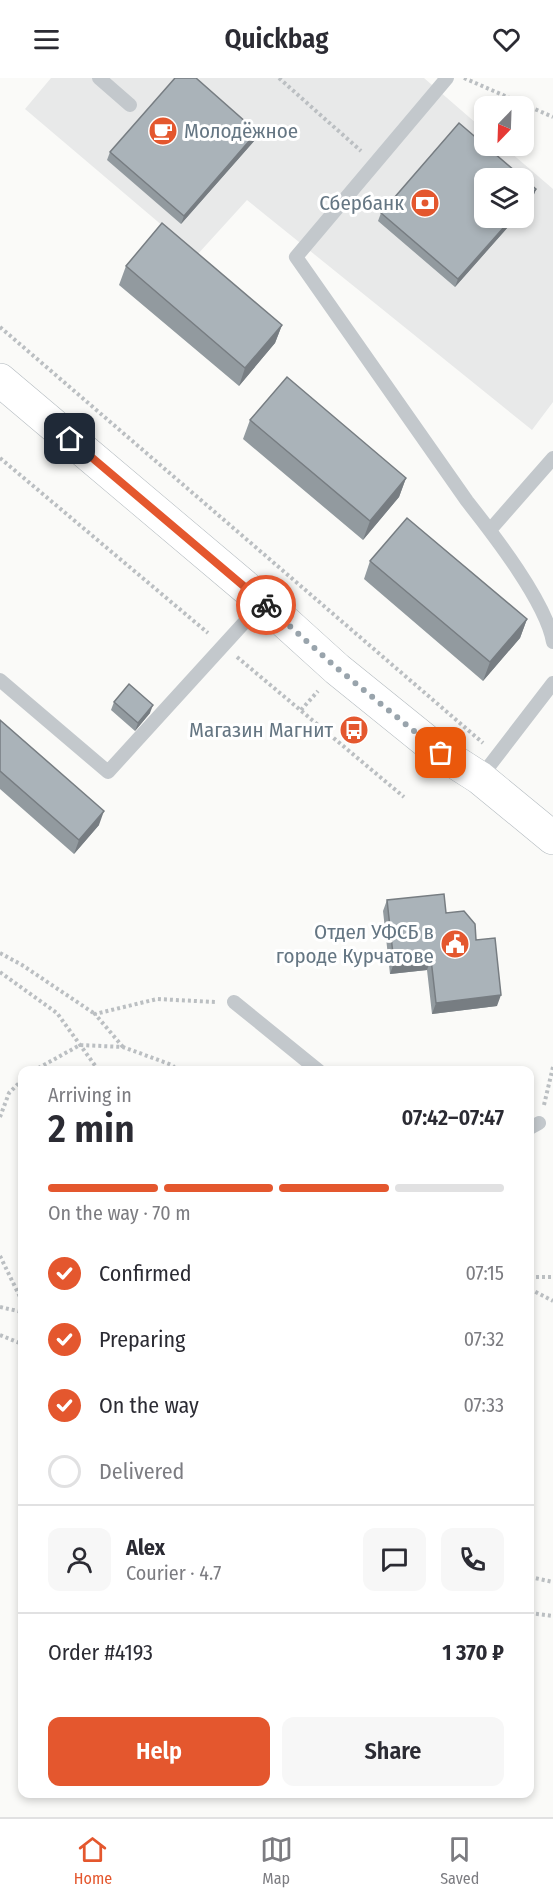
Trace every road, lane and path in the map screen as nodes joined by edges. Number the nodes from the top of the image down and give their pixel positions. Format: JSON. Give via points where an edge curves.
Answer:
{"nodes":[{"id":1,"x":99,"y":78,"type":"edge"},
{"id":2,"x":279,"y":78,"type":"edge"},
{"id":3,"x":447,"y":78,"type":"edge"},
{"id":4,"x":463,"y":78,"type":"edge"},
{"id":5,"x":130,"y":105,"type":"dead end"},
{"id":6,"x":553,"y":117,"type":"edge"},
{"id":7,"x":375,"y":163,"type":"junction"},
{"id":8,"x":0,"y":327,"type":"edge"},
{"id":9,"x":0,"y":380,"type":"edge"},
{"id":10,"x":0,"y":458,"type":"edge"},
{"id":11,"x":553,"y":458,"type":"edge"},
{"id":12,"x":490,"y":530,"type":"junction"},
{"id":13,"x":263,"y":602,"type":"junction"},
{"id":14,"x":553,"y":642,"type":"edge"},
{"id":15,"x":223,"y":645,"type":"junction"},
{"id":16,"x":553,"y":670,"type":"edge"},
{"id":17,"x":0,"y":680,"type":"edge"},
{"id":18,"x":553,"y":683,"type":"edge"},
{"id":19,"x":543,"y":694,"type":"junction"},
{"id":20,"x":489,"y":767,"type":"junction"},
{"id":21,"x":404,"y":797,"type":"dead end"},
{"id":22,"x":553,"y":838,"type":"edge"},
{"id":23,"x":0,"y":953,"type":"edge"},
{"id":24,"x":0,"y":972,"type":"edge"},
{"id":25,"x":234,"y":1002,"type":"joint"},
{"id":26,"x":95,"y":1014,"type":"junction"},
{"id":27,"x":80,"y":1045,"type":"junction"},
{"id":28,"x":123,"y":1047,"type":"junction"},
{"id":29,"x":42,"y":1066,"type":"edge"},
{"id":30,"x":95,"y":1066,"type":"edge"},
{"id":31,"x":173,"y":1066,"type":"edge"},
{"id":32,"x":313,"y":1066,"type":"edge"},
{"id":33,"x":553,"y":1067,"type":"edge"},
{"id":34,"x":18,"y":1084,"type":"edge"},
{"id":35,"x":0,"y":1117,"type":"edge"},
{"id":36,"x":534,"y":1126,"type":"edge"},
{"id":37,"x":0,"y":1256,"type":"edge"},
{"id":38,"x":534,"y":1277,"type":"edge"},
{"id":39,"x":553,"y":1277,"type":"edge"},
{"id":40,"x":534,"y":1291,"type":"edge"},
{"id":41,"x":18,"y":1293,"type":"edge"},
{"id":42,"x":553,"y":1301,"type":"edge"},
{"id":43,"x":0,"y":1307,"type":"edge"},
{"id":44,"x":18,"y":1311,"type":"edge"},
{"id":45,"x":0,"y":1335,"type":"edge"},
{"id":46,"x":18,"y":1342,"type":"edge"},
{"id":47,"x":534,"y":1578,"type":"edge"},
{"id":48,"x":553,"y":1582,"type":"edge"},
{"id":49,"x":534,"y":1614,"type":"edge"},
{"id":50,"x":553,"y":1616,"type":"edge"}],
"edges":[{"from":1,"to":5,"type":"lane"},
{"from":2,"to":7,"type":"path"},
{"from":3,"to":7,"type":"lane"},
{"from":4,"to":6,"type":"path"},
{"from":7,"to":12,"type":"lane","via":[[296,257]]},
{"from":8,"to":20,"type":"path"},
{"from":9,"to":13,"type":"main road"},
{"from":10,"to":15,"type":"path"},
{"from":11,"to":12,"type":"lane"},
{"from":12,"to":14,"type":"lane","via":[[535,601]]},
{"from":13,"to":15,"type":"lane"},
{"from":13,"to":20,"type":"main road","via":[[432,746]]},
{"from":15,"to":17,"type":"lane","via":[[108,772]]},
{"from":15,"to":21,"type":"path"},
{"from":16,"to":19,"type":"lane"},
{"from":18,"to":19,"type":"lane"},
{"from":19,"to":20,"type":"lane"},
{"from":20,"to":22,"type":"main road"},
{"from":23,"to":26,"type":"path"},
{"from":24,"to":27,"type":"path","via":[[57,1013]]},
{"from":25,"to":26,"type":"path","via":[[157,999]]},
{"from":25,"to":32,"type":"lane"},
{"from":26,"to":28,"type":"path"},
{"from":27,"to":28,"type":"path"},
{"from":27,"to":29,"type":"path"},
{"from":27,"to":30,"type":"path"},
{"from":28,"to":31,"type":"path"},
{"from":33,"to":36,"type":"path"},
{"from":34,"to":35,"type":"path","via":[[9,1093]]},
{"from":37,"to":41,"type":"path"},
{"from":38,"to":39,"type":"path"},
{"from":40,"to":42,"type":"path"},
{"from":43,"to":44,"type":"path"},
{"from":45,"to":46,"type":"path"},
{"from":47,"to":48,"type":"path"},
{"from":49,"to":50,"type":"path"}]}
